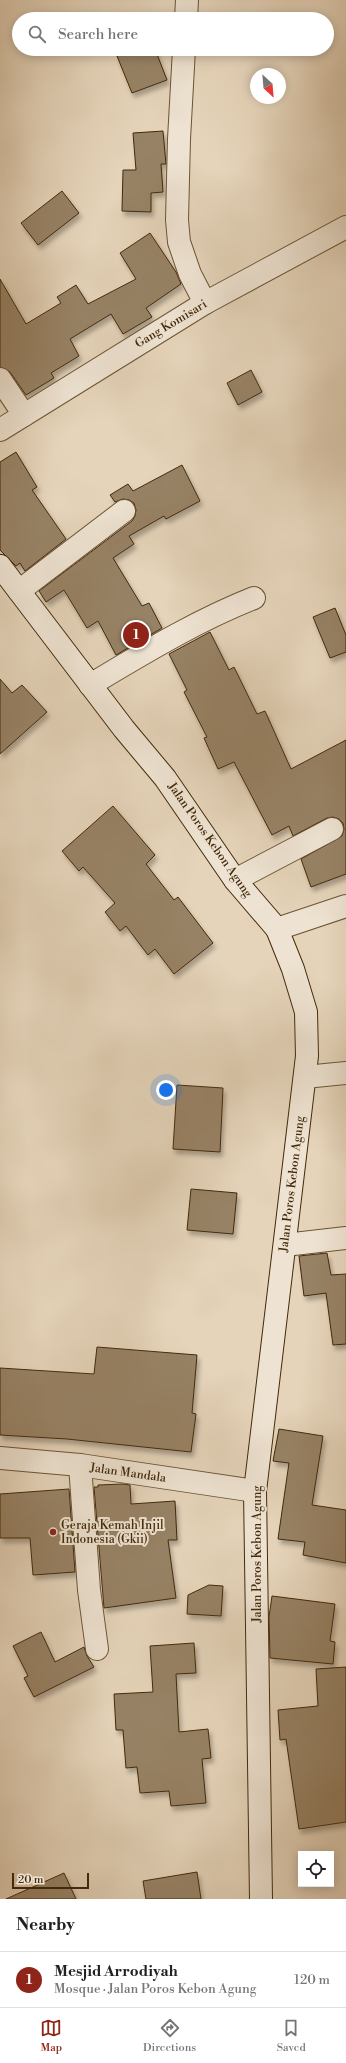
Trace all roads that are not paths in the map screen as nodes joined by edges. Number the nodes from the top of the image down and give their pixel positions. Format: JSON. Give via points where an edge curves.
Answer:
{"nodes":[{"id":1,"x":187,"y":0,"type":"edge"},
{"id":2,"x":186,"y":12,"type":"edge"},
{"id":3,"x":184,"y":56,"type":"edge"},
{"id":4,"x":346,"y":227,"type":"edge"},
{"id":5,"x":205,"y":303,"type":"junction"},
{"id":6,"x":0,"y":379,"type":"edge"},
{"id":7,"x":24,"y":415,"type":"junction"},
{"id":8,"x":0,"y":430,"type":"edge"},
{"id":9,"x":124,"y":511,"type":"dead end"},
{"id":10,"x":0,"y":566,"type":"edge"},
{"id":11,"x":19,"y":591,"type":"junction"},
{"id":12,"x":254,"y":598,"type":"dead end"},
{"id":13,"x":90,"y":685,"type":"junction"},
{"id":14,"x":332,"y":829,"type":"dead end"},
{"id":15,"x":235,"y":880,"type":"junction"},
{"id":16,"x":346,"y":906,"type":"edge"},
{"id":17,"x":277,"y":929,"type":"junction"},
{"id":18,"x":346,"y":1073,"type":"edge"},
{"id":19,"x":304,"y":1077,"type":"junction"},
{"id":20,"x":346,"y":1238,"type":"edge"},
{"id":21,"x":285,"y":1245,"type":"junction"},
{"id":22,"x":0,"y":1458,"type":"edge"},
{"id":23,"x":80,"y":1466,"type":"junction"},
{"id":24,"x":255,"y":1491,"type":"junction"},
{"id":25,"x":98,"y":1649,"type":"dead end"},
{"id":26,"x":261,"y":1899,"type":"edge"}],
"edges":[{"from":1,"to":2,"type":"street"},
{"from":3,"to":5,"type":"street","via":[[177,220],[179,242],[190,274]]},
{"from":4,"to":5,"type":"street","name":"Gang Komisari"},
{"from":5,"to":7,"type":"street","name":"Gang Komisari"},
{"from":6,"to":7,"type":"street"},
{"from":7,"to":8,"type":"street","name":"Gang Komisari"},
{"from":9,"to":11,"type":"street"},
{"from":10,"to":11,"type":"street","name":"Jalan Poros Kebon Agung"},
{"from":11,"to":13,"type":"street","name":"Jalan Poros Kebon Agung"},
{"from":12,"to":13,"type":"street","via":[[221,611],[172,636]]},
{"from":13,"to":15,"type":"street","name":"Jalan Poros Kebon Agung","via":[[165,778]]},
{"from":14,"to":15,"type":"street"},
{"from":15,"to":17,"type":"street","name":"Jalan Poros Kebon Agung"},
{"from":16,"to":17,"type":"street"},
{"from":17,"to":19,"type":"street","name":"Jalan Poros Kebon Agung","via":[[306,1012],[307,1056]]},
{"from":18,"to":19,"type":"street"},
{"from":19,"to":21,"type":"street","name":"Jalan Poros Kebon Agung"},
{"from":20,"to":21,"type":"street"},
{"from":21,"to":24,"type":"street","name":"Jalan Poros Kebon Agung"},
{"from":22,"to":23,"type":"street","name":"Jalan Mandala"},
{"from":23,"to":24,"type":"street","name":"Jalan Mandala"},
{"from":23,"to":25,"type":"street","via":[[89,1590]]},
{"from":24,"to":26,"type":"street","name":"Jalan Poros Kebon Agung"}]}
